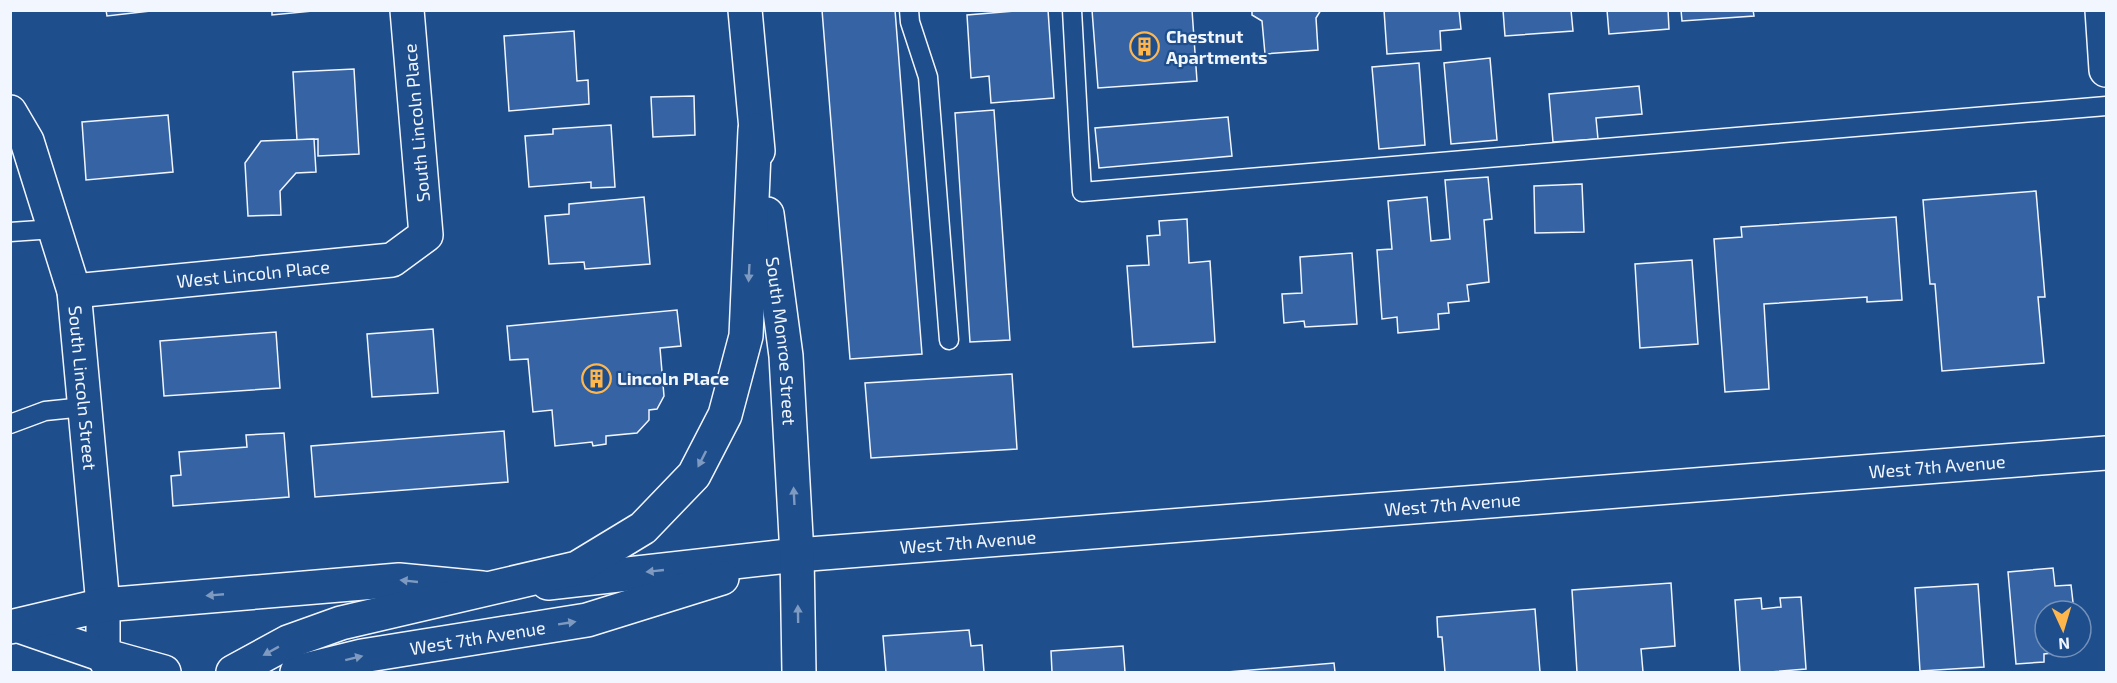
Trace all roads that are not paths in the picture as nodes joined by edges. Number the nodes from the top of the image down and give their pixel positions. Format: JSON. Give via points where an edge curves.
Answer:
{"nodes":[{"id":1,"x":407,"y":10,"type":"edge"},
{"id":2,"x":745,"y":10,"type":"edge"},
{"id":3,"x":909,"y":10,"type":"edge"},
{"id":4,"x":1072,"y":10,"type":"edge"},
{"id":5,"x":2102,"y":10,"type":"edge"},
{"id":6,"x":2106,"y":70,"type":"edge"},
{"id":7,"x":2106,"y":106,"type":"edge"},
{"id":8,"x":10,"y":112,"type":"edge"},
{"id":9,"x":755,"y":130,"type":"junction"},
{"id":10,"x":54,"y":229,"type":"junction"},
{"id":11,"x":10,"y":232,"type":"edge"},
{"id":12,"x":426,"y":235,"type":"joint"},
{"id":13,"x":74,"y":291,"type":"junction"},
{"id":14,"x":949,"y":340,"type":"dead end"},
{"id":15,"x":84,"y":407,"type":"junction"},
{"id":16,"x":10,"y":424,"type":"edge"},
{"id":17,"x":2106,"y":453,"type":"edge"},
{"id":18,"x":796,"y":555,"type":"junction"},
{"id":19,"x":488,"y":589,"type":"junction"},
{"id":20,"x":103,"y":605,"type":"junction"},
{"id":21,"x":15,"y":626,"type":"edge"},
{"id":22,"x":108,"y":664,"type":"edge"},
{"id":23,"x":164,"y":672,"type":"edge"},
{"id":24,"x":233,"y":672,"type":"edge"},
{"id":25,"x":297,"y":672,"type":"edge"},
{"id":26,"x":799,"y":672,"type":"edge"}],
"edges":[{"from":1,"to":12,"type":"street","name":"South Lincoln Place"},
{"from":2,"to":9,"type":"street","name":"South Monroe Street"},
{"from":3,"to":14,"type":"lane","via":[[928,77]]},
{"from":4,"to":7,"type":"lane","via":[[1082,192]]},
{"from":5,"to":6,"type":"street"},
{"from":8,"to":10,"type":"street","name":"South Lincoln Street","via":[[27,141]]},
{"from":18,"to":9,"type":"street","name":"South Monroe Street","one_way":true,"via":[[786,356]]},
{"from":9,"to":19,"type":"street","name":"West 7th Avenue","one_way":true,"via":[[746,336],[724,415],[694,475],[643,528],[577,568]]},
{"from":10,"to":11,"type":"lane"},
{"from":10,"to":13,"type":"street","name":"South Lincoln Street"},
{"from":12,"to":13,"type":"street","name":"West Lincoln Place","via":[[392,260]]},
{"from":13,"to":15,"type":"street","name":"South Lincoln Street"},
{"from":15,"to":16,"type":"lane","via":[[45,411]]},
{"from":15,"to":20,"type":"street","name":"South Lincoln Street"},
{"from":17,"to":18,"type":"street","name":"West 7th Avenue"},
{"from":18,"to":19,"type":"street","name":"West 7th Avenue","one_way":true},
{"from":25,"to":18,"type":"street","name":"West 7th Avenue","one_way":true,"via":[[362,656],[586,620]]},
{"from":26,"to":18,"type":"street","name":"South Monroe Street","one_way":true},
{"from":19,"to":20,"type":"street","name":"West 7th Avenue","one_way":true,"via":[[399,580]]},
{"from":19,"to":24,"type":"street","name":"West 7th Avenue","one_way":true,"via":[[341,623],[288,642]]},
{"from":20,"to":21,"type":"street","name":"West 7th Avenue"},
{"from":20,"to":22,"type":"street","name":"South Lincoln Street"},
{"from":21,"to":22,"type":"street","name":"West 7th Avenue"},
{"from":22,"to":23,"type":"street","name":"West 7th Avenue"}]}
